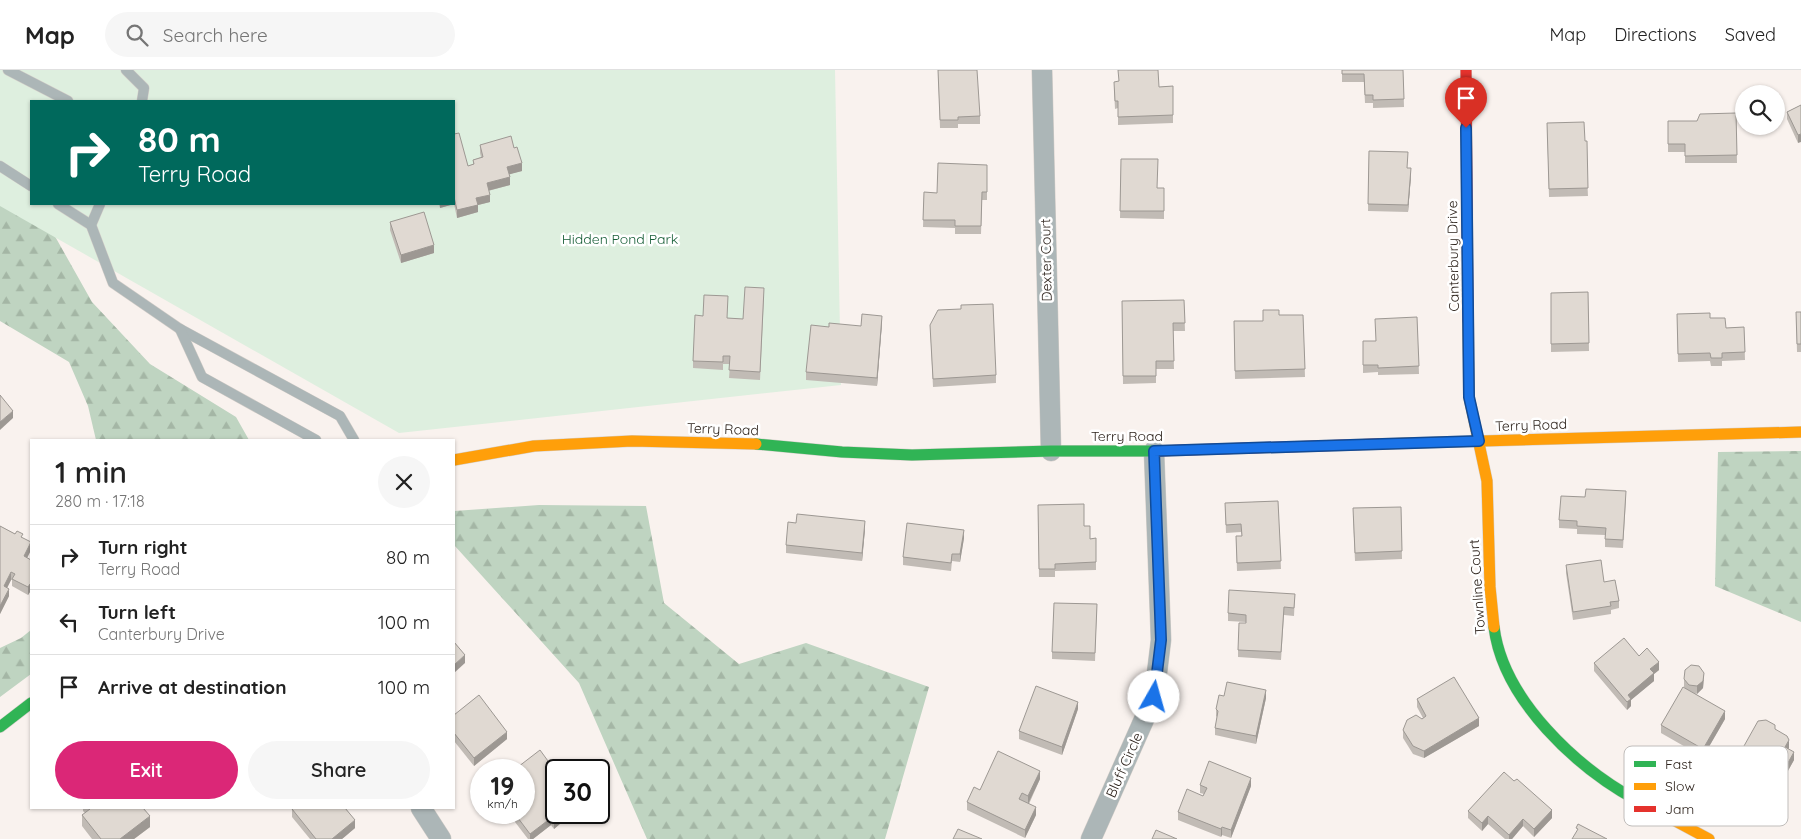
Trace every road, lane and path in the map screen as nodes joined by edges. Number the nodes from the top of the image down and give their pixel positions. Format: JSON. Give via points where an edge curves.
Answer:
{"nodes":[{"id":1,"x":8,"y":70,"type":"edge"},
{"id":2,"x":126,"y":70,"type":"edge"},
{"id":3,"x":1042,"y":70,"type":"edge"},
{"id":4,"x":1466,"y":70,"type":"edge"},
{"id":5,"x":66,"y":100,"type":"edge"},
{"id":6,"x":142,"y":100,"type":"edge"},
{"id":7,"x":0,"y":166,"type":"edge"},
{"id":8,"x":30,"y":185,"type":"edge"},
{"id":9,"x":60,"y":205,"type":"edge"},
{"id":10,"x":100,"y":205,"type":"edge"},
{"id":11,"x":91,"y":225,"type":"junction"},
{"id":12,"x":180,"y":328,"type":"junction"},
{"id":13,"x":1801,"y":432,"type":"edge"},
{"id":14,"x":314,"y":439,"type":"edge"},
{"id":15,"x":353,"y":439,"type":"edge"},
{"id":16,"x":1479,"y":441,"type":"junction"},
{"id":17,"x":1051,"y":451,"type":"junction"},
{"id":18,"x":1154,"y":451,"type":"junction"},
{"id":19,"x":455,"y":460,"type":"edge"},
{"id":20,"x":30,"y":704,"type":"edge"},
{"id":21,"x":0,"y":727,"type":"edge"},
{"id":22,"x":1624,"y":794,"type":"edge"},
{"id":23,"x":422,"y":809,"type":"edge"},
{"id":24,"x":1685,"y":826,"type":"edge"},
{"id":25,"x":441,"y":839,"type":"edge"},
{"id":26,"x":1091,"y":839,"type":"edge"},
{"id":27,"x":1709,"y":839,"type":"edge"}],
"edges":[{"from":1,"to":5,"type":"lane"},
{"from":2,"to":6,"type":"lane","via":[[144,88]]},
{"from":3,"to":17,"type":"street","name":"Dexter Court"},
{"from":4,"to":16,"type":"street","name":"Canterbury Drive","via":[[1469,397]]},
{"from":7,"to":8,"type":"lane"},
{"from":9,"to":11,"type":"lane"},
{"from":10,"to":11,"type":"lane"},
{"from":11,"to":12,"type":"lane","via":[[112,283]]},
{"from":12,"to":14,"type":"lane","via":[[202,377]]},
{"from":12,"to":15,"type":"lane","via":[[340,416]]},
{"from":13,"to":16,"type":"street","name":"Terry Road"},
{"from":16,"to":18,"type":"street","name":"Terry Road"},
{"from":16,"to":22,"type":"street","name":"Townline Court","via":[[1487,481],[1490,587],[1496,641],[1513,683],[1542,726],[1586,767]]},
{"from":17,"to":18,"type":"street","name":"Terry Road"},
{"from":17,"to":19,"type":"street","name":"Terry Road","via":[[912,455],[748,444],[632,441],[534,446]]},
{"from":18,"to":26,"type":"street","name":"Bluff Circle","via":[[1161,640],[1154,697]]},
{"from":20,"to":21,"type":"street"},
{"from":23,"to":25,"type":"street"},
{"from":24,"to":27,"type":"street","name":"Townline Court"}]}
